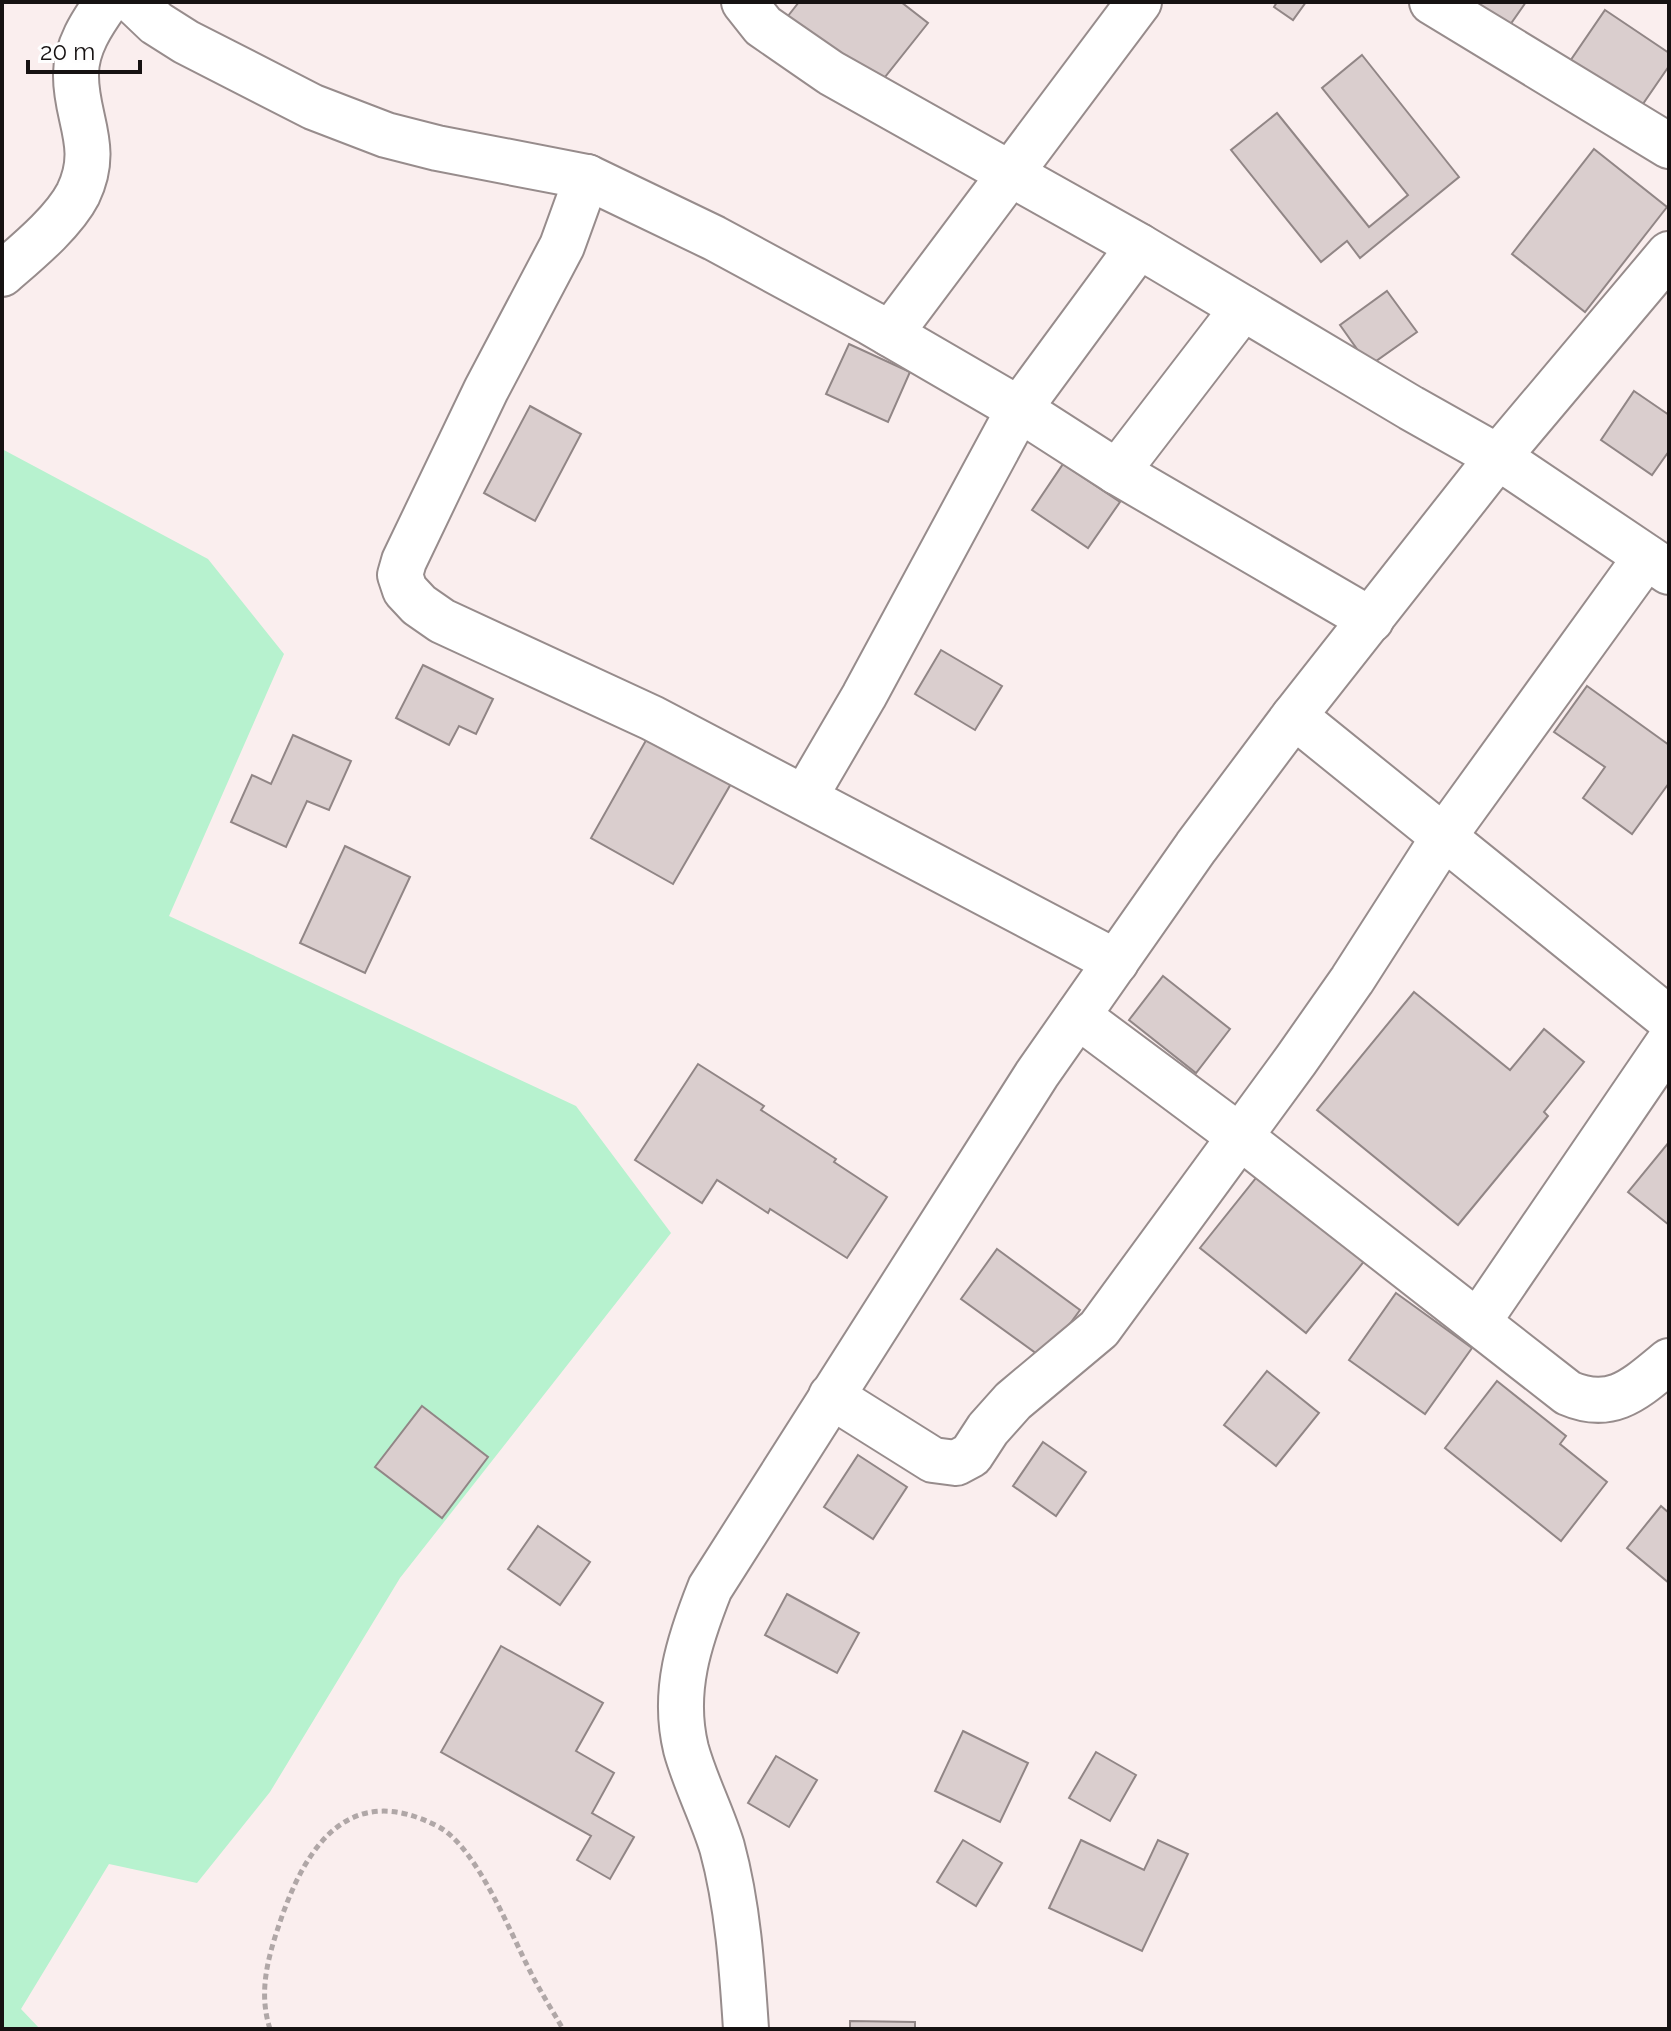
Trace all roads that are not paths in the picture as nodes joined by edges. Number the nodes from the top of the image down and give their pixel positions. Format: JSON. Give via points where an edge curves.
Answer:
{"nodes":[{"id":1,"x":107,"y":2,"type":"edge"},
{"id":2,"x":134,"y":2,"type":"edge"},
{"id":3,"x":744,"y":2,"type":"edge"},
{"id":4,"x":1139,"y":2,"type":"edge"},
{"id":5,"x":1432,"y":2,"type":"edge"},
{"id":6,"x":1669,"y":146,"type":"edge"},
{"id":7,"x":1008,"y":172,"type":"junction"},
{"id":8,"x":587,"y":177,"type":"junction"},
{"id":9,"x":1139,"y":246,"type":"junction"},
{"id":10,"x":1669,"y":254,"type":"edge"},
{"id":11,"x":2,"y":274,"type":"edge"},
{"id":12,"x":1243,"y":308,"type":"junction"},
{"id":13,"x":890,"y":334,"type":"junction"},
{"id":14,"x":1019,"y":409,"type":"junction"},
{"id":15,"x":1498,"y":457,"type":"junction"},
{"id":16,"x":1117,"y":472,"type":"junction"},
{"id":17,"x":1658,"y":564,"type":"edge"},
{"id":18,"x":1371,"y":620,"type":"junction"},
{"id":19,"x":1294,"y":716,"type":"junction"},
{"id":20,"x":805,"y":797,"type":"junction"},
{"id":21,"x":1445,"y":835,"type":"junction"},
{"id":22,"x":1116,"y":962,"type":"junction"},
{"id":23,"x":1078,"y":1016,"type":"junction"},
{"id":24,"x":1669,"y":1019,"type":"edge"},
{"id":25,"x":1669,"y":1042,"type":"edge"},
{"id":26,"x":1239,"y":1136,"type":"junction"},
{"id":27,"x":1478,"y":1322,"type":"junction"},
{"id":28,"x":1669,"y":1361,"type":"edge"},
{"id":29,"x":831,"y":1396,"type":"junction"},
{"id":30,"x":746,"y":2029,"type":"edge"}],
"edges":[{"from":1,"to":11,"type":"street","via":[[81,46],[76,72],[88,145],[77,196]]},
{"from":2,"to":8,"type":"street","via":[[186,42],[313,107],[386,135]]},
{"from":3,"to":7,"type":"street","via":[[763,26],[831,73]]},
{"from":4,"to":7,"type":"street"},
{"from":5,"to":6,"type":"street"},
{"from":7,"to":9,"type":"street"},
{"from":7,"to":13,"type":"street"},
{"from":8,"to":13,"type":"street","via":[[714,238]]},
{"from":8,"to":20,"type":"street","via":[[562,246],[404,561],[400,575],[405,590],[466,634],[652,718]]},
{"from":9,"to":12,"type":"street"},
{"from":9,"to":14,"type":"street"},
{"from":10,"to":15,"type":"street"},
{"from":12,"to":15,"type":"street"},
{"from":12,"to":16,"type":"street"},
{"from":13,"to":14,"type":"street"},
{"from":14,"to":16,"type":"street"},
{"from":14,"to":20,"type":"street"},
{"from":15,"to":17,"type":"street"},
{"from":15,"to":18,"type":"street"},
{"from":16,"to":18,"type":"street"},
{"from":17,"to":21,"type":"street"},
{"from":18,"to":19,"type":"street"},
{"from":19,"to":21,"type":"street"},
{"from":19,"to":22,"type":"street"},
{"from":20,"to":22,"type":"street"},
{"from":21,"to":24,"type":"street"},
{"from":21,"to":26,"type":"street","via":[[1352,980]]},
{"from":22,"to":23,"type":"street"},
{"from":23,"to":26,"type":"street"},
{"from":23,"to":29,"type":"street"},
{"from":25,"to":27,"type":"street"},
{"from":26,"to":27,"type":"street"},
{"from":26,"to":29,"type":"street","via":[[1099,1329],[1013,1401],[971,1455],[956,1463],[933,1460]]},
{"from":27,"to":28,"type":"street","via":[[1568,1393],[1585,1400],[1622,1395]]},
{"from":29,"to":30,"type":"street","via":[[710,1588],[684,1664],[680,1700],[686,1748],[722,1848],[740,1941]]}]}
